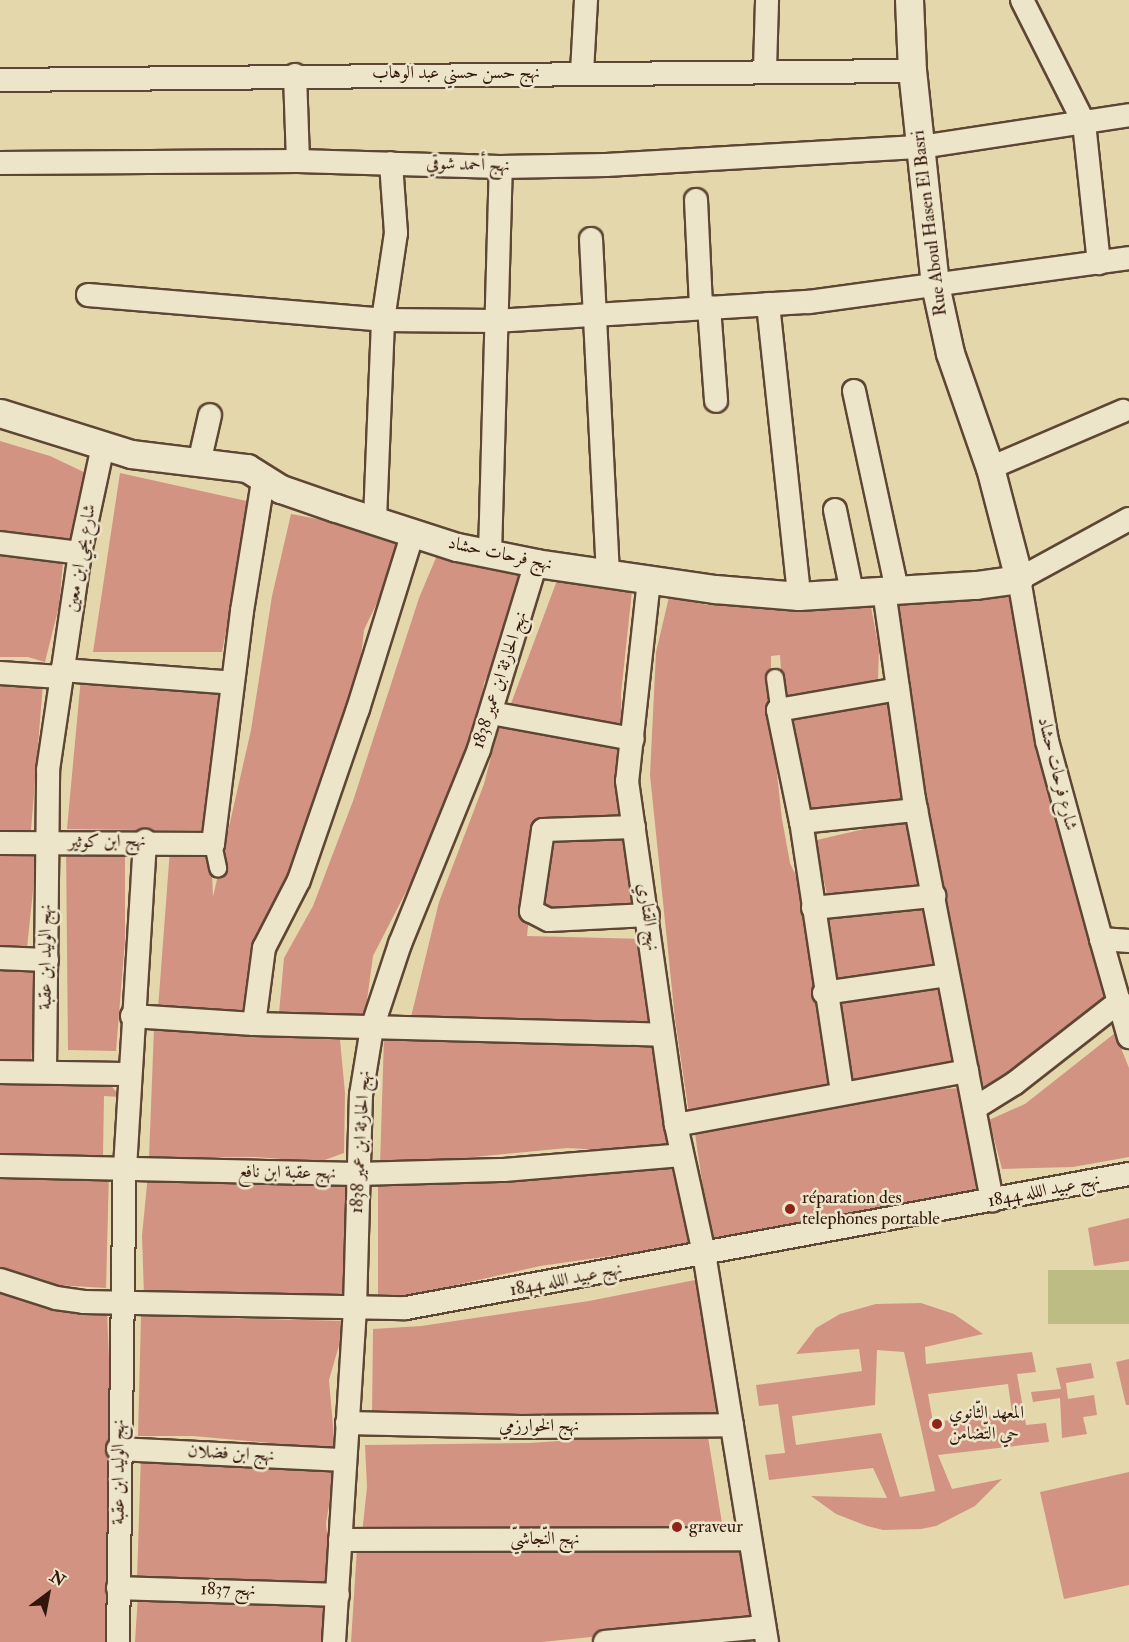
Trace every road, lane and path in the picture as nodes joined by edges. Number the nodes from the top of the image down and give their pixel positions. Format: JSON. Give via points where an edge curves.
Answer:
{"nodes":[{"id":1,"x":586,"y":0,"type":"edge"},
{"id":2,"x":766,"y":0,"type":"edge"},
{"id":3,"x":909,"y":0,"type":"edge"},
{"id":4,"x":1022,"y":0,"type":"edge"},
{"id":5,"x":765,"y":69,"type":"junction"},
{"id":6,"x":912,"y":71,"type":"junction"},
{"id":7,"x":582,"y":72,"type":"junction"},
{"id":8,"x":295,"y":75,"type":"junction"},
{"id":9,"x":0,"y":80,"type":"edge"},
{"id":10,"x":1129,"y":115,"type":"edge"},
{"id":11,"x":1084,"y":123,"type":"junction"},
{"id":12,"x":928,"y":146,"type":"junction"},
{"id":13,"x":298,"y":161,"type":"junction"},
{"id":14,"x":0,"y":163,"type":"edge"},
{"id":15,"x":391,"y":163,"type":"junction"},
{"id":16,"x":501,"y":167,"type":"junction"},
{"id":17,"x":696,"y":200,"type":"dead end"},
{"id":18,"x":591,"y":239,"type":"dead end"},
{"id":19,"x":1129,"y":258,"type":"edge"},
{"id":20,"x":1099,"y":263,"type":"junction"},
{"id":21,"x":935,"y":285,"type":"junction"},
{"id":22,"x":88,"y":295,"type":"dead end"},
{"id":23,"x":768,"y":304,"type":"junction"},
{"id":24,"x":705,"y":307,"type":"junction"},
{"id":25,"x":597,"y":315,"type":"junction"},
{"id":26,"x":383,"y":320,"type":"junction"},
{"id":27,"x":495,"y":321,"type":"junction"},
{"id":28,"x":854,"y":391,"type":"dead end"},
{"id":29,"x":716,"y":401,"type":"dead end"},
{"id":30,"x":1123,"y":411,"type":"dead end"},
{"id":31,"x":0,"y":413,"type":"edge"},
{"id":32,"x":210,"y":415,"type":"dead end"},
{"id":33,"x":103,"y":446,"type":"junction"},
{"id":34,"x":199,"y":463,"type":"junction"},
{"id":35,"x":990,"y":468,"type":"junction"},
{"id":36,"x":263,"y":481,"type":"junction"},
{"id":37,"x":835,"y":510,"type":"dead end"},
{"id":38,"x":375,"y":519,"type":"junction"},
{"id":39,"x":1129,"y":519,"type":"edge"},
{"id":40,"x":413,"y":532,"type":"junction"},
{"id":41,"x":0,"y":543,"type":"edge"},
{"id":42,"x":80,"y":553,"type":"junction"},
{"id":43,"x":490,"y":554,"type":"junction"},
{"id":44,"x":536,"y":563,"type":"junction"},
{"id":45,"x":608,"y":574,"type":"junction"},
{"id":46,"x":1019,"y":579,"type":"junction"},
{"id":47,"x":649,"y":580,"type":"junction"},
{"id":48,"x":890,"y":590,"type":"junction"},
{"id":49,"x":852,"y":592,"type":"junction"},
{"id":50,"x":799,"y":596,"type":"junction"},
{"id":51,"x":0,"y":673,"type":"edge"},
{"id":52,"x":61,"y":673,"type":"junction"},
{"id":53,"x":775,"y":678,"type":"dead end"},
{"id":54,"x":233,"y":683,"type":"junction"},
{"id":55,"x":898,"y":689,"type":"junction"},
{"id":56,"x":779,"y":708,"type":"junction"},
{"id":57,"x":491,"y":713,"type":"junction"},
{"id":58,"x":633,"y":739,"type":"junction"},
{"id":59,"x":916,"y":810,"type":"junction"},
{"id":60,"x":801,"y":822,"type":"junction"},
{"id":61,"x":634,"y":827,"type":"junction"},
{"id":62,"x":145,"y":841,"type":"junction"},
{"id":63,"x":46,"y":842,"type":"junction"},
{"id":64,"x":0,"y":843,"type":"edge"},
{"id":65,"x":213,"y":844,"type":"junction"},
{"id":66,"x":218,"y":868,"type":"dead end"},
{"id":67,"x":934,"y":896,"type":"junction"},
{"id":68,"x":813,"y":908,"type":"junction"},
{"id":69,"x":648,"y":915,"type":"junction"},
{"id":70,"x":1101,"y":939,"type":"junction"},
{"id":71,"x":1129,"y":941,"type":"edge"},
{"id":72,"x":0,"y":958,"type":"edge"},
{"id":73,"x":47,"y":960,"type":"junction"},
{"id":74,"x":947,"y":975,"type":"junction"},
{"id":75,"x":824,"y":993,"type":"junction"},
{"id":76,"x":1120,"y":1001,"type":"junction"},
{"id":77,"x":132,"y":1016,"type":"junction"},
{"id":78,"x":254,"y":1024,"type":"junction"},
{"id":79,"x":372,"y":1028,"type":"junction"},
{"id":80,"x":662,"y":1035,"type":"junction"},
{"id":81,"x":1129,"y":1037,"type":"edge"},
{"id":82,"x":45,"y":1071,"type":"junction"},
{"id":83,"x":968,"y":1071,"type":"junction"},
{"id":84,"x":0,"y":1072,"type":"edge"},
{"id":85,"x":128,"y":1074,"type":"junction"},
{"id":86,"x":842,"y":1092,"type":"junction"},
{"id":87,"x":975,"y":1108,"type":"junction"},
{"id":88,"x":676,"y":1125,"type":"junction"},
{"id":89,"x":681,"y":1155,"type":"junction"},
{"id":90,"x":0,"y":1166,"type":"edge"},
{"id":91,"x":125,"y":1168,"type":"junction"},
{"id":92,"x":357,"y":1173,"type":"junction"},
{"id":93,"x":1129,"y":1174,"type":"edge"},
{"id":94,"x":992,"y":1201,"type":"junction"},
{"id":95,"x":704,"y":1252,"type":"junction"},
{"id":96,"x":0,"y":1280,"type":"edge"},
{"id":97,"x":121,"y":1301,"type":"junction"},
{"id":98,"x":355,"y":1308,"type":"junction"},
{"id":99,"x":347,"y":1423,"type":"junction"},
{"id":100,"x":732,"y":1425,"type":"junction"},
{"id":101,"x":118,"y":1449,"type":"junction"},
{"id":102,"x":345,"y":1460,"type":"junction"},
{"id":103,"x":749,"y":1539,"type":"junction"},
{"id":104,"x":340,"y":1540,"type":"junction"},
{"id":105,"x":118,"y":1588,"type":"junction"},
{"id":106,"x":338,"y":1595,"type":"junction"},
{"id":107,"x":765,"y":1634,"type":"edge"},
{"id":108,"x":118,"y":1642,"type":"edge"},
{"id":109,"x":334,"y":1642,"type":"edge"},
{"id":110,"x":605,"y":1642,"type":"edge"}],
"edges":[{"from":1,"to":7,"type":"street"},
{"from":2,"to":5,"type":"street"},
{"from":3,"to":6,"type":"street","name":"Rue Aboul Hasen El Basri"},
{"from":4,"to":11,"type":"street"},
{"from":5,"to":6,"type":"street","name":"نهج حسن حسني عبد الوهاب"},
{"from":5,"to":7,"type":"street","name":"نهج حسن حسني عبد الوهاب"},
{"from":6,"to":12,"type":"street","name":"Rue Aboul Hasen El Basri"},
{"from":7,"to":8,"type":"street","name":"نهج حسن حسني عبد الوهاب"},
{"from":8,"to":9,"type":"street","name":"نهج حسن حسني عبد الوهاب"},
{"from":8,"to":13,"type":"street"},
{"from":10,"to":11,"type":"street","name":"نهج أحمد شوقي"},
{"from":11,"to":12,"type":"street","name":"نهج أحمد شوقي"},
{"from":11,"to":20,"type":"street"},
{"from":12,"to":16,"type":"street","name":"نهج أحمد شوقي"},
{"from":12,"to":21,"type":"street","name":"Rue Aboul Hasen El Basri"},
{"from":13,"to":14,"type":"street","name":"نهج أحمد شوقي"},
{"from":13,"to":15,"type":"street","name":"نهج أحمد شوقي"},
{"from":15,"to":16,"type":"street","name":"نهج أحمد شوقي"},
{"from":15,"to":26,"type":"street","via":[[396,233]]},
{"from":16,"to":27,"type":"street"},
{"from":17,"to":24,"type":"street"},
{"from":18,"to":25,"type":"street"},
{"from":19,"to":20,"type":"street"},
{"from":20,"to":21,"type":"street"},
{"from":21,"to":23,"type":"street"},
{"from":21,"to":35,"type":"street","name":"Rue Aboul Hasen El Basri","via":[[950,353]]},
{"from":22,"to":26,"type":"street"},
{"from":23,"to":24,"type":"street"},
{"from":23,"to":50,"type":"street"},
{"from":24,"to":25,"type":"street"},
{"from":24,"to":29,"type":"street"},
{"from":25,"to":27,"type":"street"},
{"from":25,"to":45,"type":"street"},
{"from":26,"to":27,"type":"street"},
{"from":26,"to":38,"type":"street"},
{"from":27,"to":43,"type":"street"},
{"from":28,"to":48,"type":"street"},
{"from":30,"to":35,"type":"street"},
{"from":31,"to":33,"type":"street","name":"نهج فرحات حشاد"},
{"from":32,"to":34,"type":"street"},
{"from":33,"to":34,"type":"street","name":"نهج فرحات حشاد","via":[[156,459]]},
{"from":33,"to":42,"type":"street","name":"شارع يحي ابن معين"},
{"from":34,"to":36,"type":"street","name":"نهج فرحات حشاد","via":[[247,468]]},
{"from":35,"to":46,"type":"street","name":"Rue Aboul Hasen El Basri"},
{"from":36,"to":38,"type":"street","name":"نهج فرحات حشاد"},
{"from":36,"to":54,"type":"street"},
{"from":37,"to":49,"type":"street"},
{"from":38,"to":40,"type":"street","name":"نهج فرحات حشاد"},
{"from":39,"to":46,"type":"street"},
{"from":40,"to":43,"type":"street","name":"نهج فرحات حشاد"},
{"from":40,"to":78,"type":"street","via":[[358,710],[299,880],[264,948]]},
{"from":41,"to":42,"type":"street"},
{"from":42,"to":52,"type":"street","name":"شارع يحي ابن معين"},
{"from":43,"to":44,"type":"street","name":"نهج فرحات حشاد"},
{"from":44,"to":45,"type":"street","name":"نهج فرحات حشاد"},
{"from":44,"to":57,"type":"street","name":"نهج الحارثة ابن عمير 1838"},
{"from":45,"to":47,"type":"street","name":"نهج فرحات حشاد"},
{"from":46,"to":48,"type":"street","name":"نهج فرحات حشاد"},
{"from":46,"to":70,"type":"street","name":"شارع فرحات حشاد","via":[[1047,741]]},
{"from":47,"to":50,"type":"street","name":"نهج فرحات حشاد"},
{"from":47,"to":58,"type":"street","name":"نهج القتاري"},
{"from":48,"to":49,"type":"street","name":"نهج فرحات حشاد"},
{"from":48,"to":55,"type":"street"},
{"from":49,"to":50,"type":"street","name":"نهج فرحات حشاد"},
{"from":51,"to":52,"type":"street"},
{"from":52,"to":54,"type":"street"},
{"from":52,"to":63,"type":"street","name":"شارع يحي ابن معين","via":[[48,770]]},
{"from":53,"to":56,"type":"street"},
{"from":54,"to":65,"type":"street"},
{"from":55,"to":56,"type":"street"},
{"from":55,"to":59,"type":"street"},
{"from":56,"to":60,"type":"street"},
{"from":57,"to":58,"type":"street"},
{"from":57,"to":79,"type":"street","name":"نهج الحارثة ابن عمير 1838"},
{"from":58,"to":61,"type":"street","name":"نهج القتاري","via":[[626,772]]},
{"from":59,"to":60,"type":"street"},
{"from":59,"to":67,"type":"street"},
{"from":60,"to":68,"type":"street"},
{"from":61,"to":69,"type":"street","name":"نهج القتاري"},
{"from":61,"to":69,"type":"street","via":[[543,830],[531,910],[549,920]]},
{"from":62,"to":63,"type":"street","name":"نهج ابن كوثير"},
{"from":62,"to":65,"type":"street","name":"نهج ابن كوثير"},
{"from":62,"to":77,"type":"street","name":"نهج الوليد ابن عقبة"},
{"from":63,"to":64,"type":"street","name":"نهج ابن كوثير"},
{"from":63,"to":73,"type":"street","name":"نهج الوليد ابن عقبة"},
{"from":65,"to":66,"type":"street"},
{"from":67,"to":68,"type":"street"},
{"from":67,"to":74,"type":"street"},
{"from":68,"to":75,"type":"street"},
{"from":69,"to":80,"type":"street","name":"نهج القتاري"},
{"from":70,"to":71,"type":"street"},
{"from":70,"to":76,"type":"street","name":"شارع فرحات حشاد"},
{"from":72,"to":73,"type":"street"},
{"from":73,"to":82,"type":"street","name":"نهج الوليد ابن عقبة"},
{"from":74,"to":75,"type":"street"},
{"from":74,"to":83,"type":"street"},
{"from":75,"to":86,"type":"street"},
{"from":76,"to":81,"type":"street","name":"شارع فرحات حشاد"},
{"from":76,"to":87,"type":"street","via":[[1015,1083]]},
{"from":77,"to":78,"type":"street"},
{"from":77,"to":85,"type":"street","name":"نهج الوليد ابن عقبة"},
{"from":78,"to":79,"type":"street"},
{"from":79,"to":80,"type":"street"},
{"from":79,"to":92,"type":"street","name":"نهج الحارثة ابن عمير 1838","via":[[362,1083]]},
{"from":80,"to":88,"type":"street","name":"نهج القتاري"},
{"from":82,"to":84,"type":"street"},
{"from":82,"to":85,"type":"street"},
{"from":83,"to":86,"type":"street"},
{"from":83,"to":87,"type":"street"},
{"from":85,"to":91,"type":"street","name":"نهج الوليد ابن عقبة"},
{"from":86,"to":88,"type":"street"},
{"from":87,"to":94,"type":"street"},
{"from":88,"to":89,"type":"street","name":"نهج القتاري"},
{"from":89,"to":92,"type":"street","name":"نهج عقبة ابن نافع","via":[[504,1170]]},
{"from":89,"to":95,"type":"street","name":"نهج القتاري"},
{"from":90,"to":91,"type":"street","name":"نهج عقبة ابن نافع"},
{"from":91,"to":92,"type":"street","name":"نهج عقبة ابن نافع"},
{"from":91,"to":97,"type":"street","name":"نهج الوليد ابن عقبة"},
{"from":92,"to":98,"type":"street","name":"نهج الحارثة ابن عمير 1838"},
{"from":93,"to":94,"type":"street","name":"نهج عبيد اللله 1844"},
{"from":94,"to":95,"type":"street","name":"نهج عبيد اللله 1844"},
{"from":95,"to":98,"type":"street","name":"نهج عبيد اللله 1844","via":[[406,1308]]},
{"from":95,"to":100,"type":"street","name":"نهج القتاري"},
{"from":96,"to":97,"type":"street","name":"نهج عبيد اللله 1844","via":[[56,1298]]},
{"from":97,"to":98,"type":"street","name":"نهج عبيد اللله 1844"},
{"from":97,"to":101,"type":"street","name":"نهج الوليد ابن عقبة"},
{"from":98,"to":99,"type":"street","name":"نهج الحارثة ابن عمير 1838"},
{"from":99,"to":100,"type":"street","name":"نهج الخوارزمي","via":[[521,1427]]},
{"from":99,"to":102,"type":"street","name":"نهج الحارثة ابن عمير 1838"},
{"from":100,"to":103,"type":"street","name":"نهج القتاري"},
{"from":101,"to":102,"type":"street","name":"نهج ابن فضلان"},
{"from":101,"to":105,"type":"street","name":"نهج الوليد ابن عقبة"},
{"from":102,"to":104,"type":"street","name":"نهج الحارثة ابن عمير 1838"},
{"from":103,"to":104,"type":"street","name":"نهج النّجاشيّ"},
{"from":103,"to":107,"type":"street","name":"نهج القتاري"},
{"from":104,"to":106,"type":"street","name":"نهج الحارثة ابن عمير 1838"},
{"from":105,"to":106,"type":"street","name":"نهج 1837"},
{"from":105,"to":108,"type":"street","name":"نهج الوليد ابن عقبة"},
{"from":106,"to":109,"type":"street","name":"نهج الحارثة ابن عمير 1838"},
{"from":107,"to":110,"type":"street"}]}
